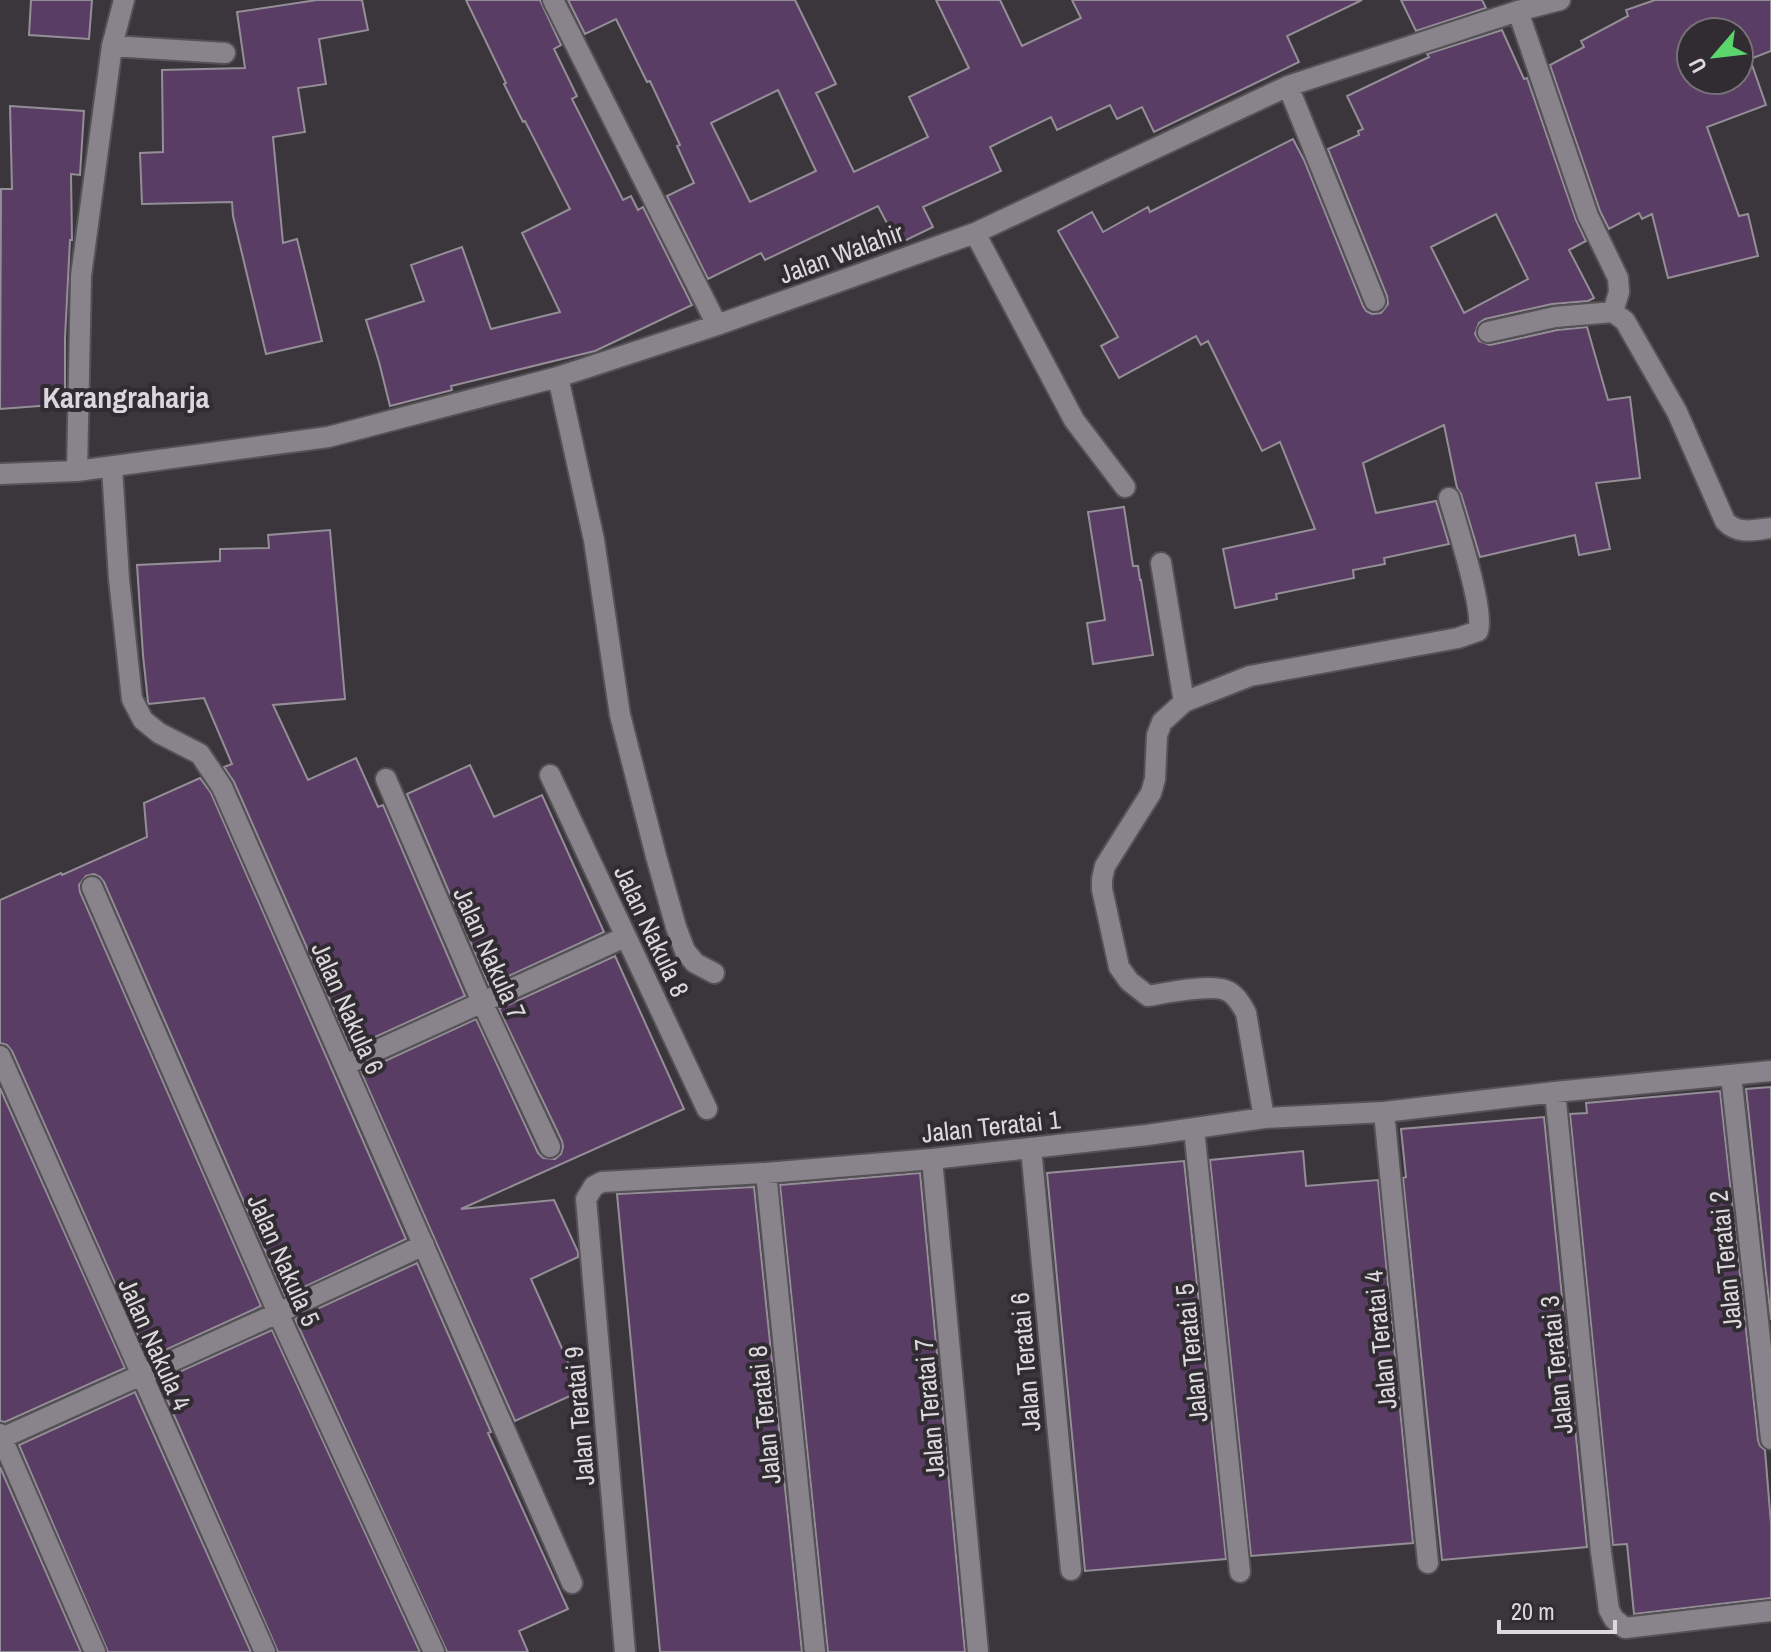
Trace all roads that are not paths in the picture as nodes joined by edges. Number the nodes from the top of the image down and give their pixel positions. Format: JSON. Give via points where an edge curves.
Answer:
{"nodes":[{"id":1,"x":124,"y":0,"type":"edge"},
{"id":2,"x":553,"y":0,"type":"edge"},
{"id":3,"x":1560,"y":0,"type":"edge"},
{"id":4,"x":1527,"y":6,"type":"edge"},
{"id":5,"x":112,"y":46,"type":"junction"},
{"id":6,"x":225,"y":53,"type":"dead end"},
{"id":7,"x":1288,"y":86,"type":"junction"},
{"id":8,"x":975,"y":233,"type":"junction"},
{"id":9,"x":1375,"y":301,"type":"dead end"},
{"id":10,"x":1613,"y":312,"type":"junction"},
{"id":11,"x":717,"y":325,"type":"junction"},
{"id":12,"x":1488,"y":332,"type":"dead end"},
{"id":13,"x":558,"y":377,"type":"junction"},
{"id":14,"x":112,"y":467,"type":"junction"},
{"id":15,"x":77,"y":471,"type":"junction"},
{"id":16,"x":0,"y":474,"type":"edge"},
{"id":17,"x":1125,"y":487,"type":"dead end"},
{"id":18,"x":1449,"y":498,"type":"dead end"},
{"id":19,"x":1771,"y":528,"type":"edge"},
{"id":20,"x":1161,"y":563,"type":"dead end"},
{"id":21,"x":1184,"y":702,"type":"junction"},
{"id":22,"x":550,"y":775,"type":"dead end"},
{"id":23,"x":386,"y":779,"type":"dead end"},
{"id":24,"x":92,"y":887,"type":"dead end"},
{"id":25,"x":625,"y":937,"type":"junction"},
{"id":26,"x":714,"y":973,"type":"dead end"},
{"id":27,"x":482,"y":1002,"type":"junction"},
{"id":28,"x":0,"y":1056,"type":"edge"},
{"id":29,"x":345,"y":1065,"type":"junction"},
{"id":30,"x":1771,"y":1071,"type":"edge"},
{"id":31,"x":1731,"y":1075,"type":"junction"},
{"id":32,"x":1555,"y":1092,"type":"junction"},
{"id":33,"x":707,"y":1109,"type":"dead end"},
{"id":34,"x":1384,"y":1112,"type":"junction"},
{"id":35,"x":1264,"y":1118,"type":"junction"},
{"id":36,"x":1194,"y":1129,"type":"junction"},
{"id":37,"x":550,"y":1147,"type":"dead end"},
{"id":38,"x":1031,"y":1148,"type":"junction"},
{"id":39,"x":932,"y":1159,"type":"junction"},
{"id":40,"x":766,"y":1173,"type":"junction"},
{"id":41,"x":602,"y":1182,"type":"joint"},
{"id":42,"x":424,"y":1245,"type":"junction"},
{"id":43,"x":278,"y":1313,"type":"junction"},
{"id":44,"x":141,"y":1375,"type":"junction"},
{"id":45,"x":1,"y":1437,"type":"edge"},
{"id":46,"x":1771,"y":1439,"type":"edge"},
{"id":47,"x":1428,"y":1563,"type":"dead end"},
{"id":48,"x":1071,"y":1570,"type":"dead end"},
{"id":49,"x":1240,"y":1572,"type":"dead end"},
{"id":50,"x":572,"y":1583,"type":"dead end"},
{"id":51,"x":1771,"y":1611,"type":"edge"},
{"id":52,"x":95,"y":1652,"type":"edge"},
{"id":53,"x":265,"y":1652,"type":"edge"},
{"id":54,"x":434,"y":1652,"type":"edge"},
{"id":55,"x":625,"y":1652,"type":"edge"},
{"id":56,"x":815,"y":1652,"type":"edge"},
{"id":57,"x":978,"y":1652,"type":"edge"}],
"edges":[{"from":1,"to":5,"type":"street"},
{"from":2,"to":11,"type":"street"},
{"from":3,"to":4,"type":"street","name":"Jalan Walahir"},
{"from":4,"to":7,"type":"street","name":"Jalan Walahir"},
{"from":4,"to":10,"type":"street","via":[[1588,216],[1618,278]]},
{"from":5,"to":6,"type":"street"},
{"from":5,"to":15,"type":"street","via":[[81,276]]},
{"from":7,"to":8,"type":"street","name":"Jalan Walahir"},
{"from":7,"to":9,"type":"street"},
{"from":8,"to":11,"type":"street","name":"Jalan Walahir"},
{"from":8,"to":17,"type":"street","via":[[1074,420]]},
{"from":10,"to":12,"type":"street","via":[[1555,317]]},
{"from":10,"to":19,"type":"street","via":[[1625,321],[1677,412],[1725,521],[1738,530]]},
{"from":11,"to":13,"type":"street","name":"Jalan Walahir"},
{"from":13,"to":14,"type":"street","name":"Jalan Walahir","via":[[328,437]]},
{"from":13,"to":26,"type":"street","via":[[594,540],[620,715],[656,856],[685,951]]},
{"from":14,"to":15,"type":"street","name":"Jalan Walahir"},
{"from":14,"to":29,"type":"street","name":"Jalan Nakula 6","via":[[132,699],[143,720],[159,733],[200,754],[222,787]]},
{"from":15,"to":16,"type":"street","name":"Jalan Walahir"},
{"from":18,"to":21,"type":"street","via":[[1476,598],[1478,631],[1250,676]]},
{"from":20,"to":21,"type":"street"},
{"from":21,"to":35,"type":"street","via":[[1162,722],[1151,793],[1105,866],[1102,889],[1119,967],[1129,981],[1148,996],[1211,988],[1227,990],[1238,999],[1246,1013]]},
{"from":22,"to":25,"type":"street","name":"Jalan Nakula 8"},
{"from":23,"to":27,"type":"street","name":"Jalan Nakula 7"},
{"from":24,"to":43,"type":"street","name":"Jalan Nakula 5"},
{"from":25,"to":27,"type":"street"},
{"from":25,"to":33,"type":"street","name":"Jalan Nakula 8"},
{"from":27,"to":29,"type":"street"},
{"from":27,"to":37,"type":"street","name":"Jalan Nakula 7"},
{"from":28,"to":44,"type":"street","name":"Jalan Nakula 4"},
{"from":29,"to":42,"type":"street","name":"Jalan Nakula 6"},
{"from":30,"to":31,"type":"street","name":"Jalan Teratai 1"},
{"from":31,"to":32,"type":"street","name":"Jalan Teratai 1"},
{"from":31,"to":46,"type":"street","name":"Jalan Teratai 2"},
{"from":32,"to":34,"type":"street","name":"Jalan Teratai 1"},
{"from":32,"to":51,"type":"street","name":"Jalan Teratai 3","via":[[1609,1610],[1625,1628]]},
{"from":34,"to":35,"type":"street","name":"Jalan Teratai 1"},
{"from":34,"to":47,"type":"street","name":"Jalan Teratai 4"},
{"from":35,"to":36,"type":"street","name":"Jalan Teratai 1"},
{"from":36,"to":38,"type":"street","name":"Jalan Teratai 1"},
{"from":36,"to":49,"type":"street","name":"Jalan Teratai 5"},
{"from":38,"to":39,"type":"street","name":"Jalan Teratai 1"},
{"from":38,"to":48,"type":"street","name":"Jalan Teratai 6"},
{"from":39,"to":40,"type":"street","name":"Jalan Teratai 1"},
{"from":39,"to":57,"type":"street","name":"Jalan Teratai 7"},
{"from":40,"to":41,"type":"street","name":"Jalan Teratai 1"},
{"from":40,"to":56,"type":"street","name":"Jalan Teratai 8"},
{"from":41,"to":55,"type":"street","name":"Jalan Teratai 9","via":[[586,1199]]},
{"from":42,"to":43,"type":"street"},
{"from":42,"to":50,"type":"street","name":"Jalan Nakula 6"},
{"from":43,"to":44,"type":"street"},
{"from":43,"to":54,"type":"street","name":"Jalan Nakula 5"},
{"from":44,"to":45,"type":"street"},
{"from":44,"to":53,"type":"street","name":"Jalan Nakula 4"},
{"from":45,"to":52,"type":"street"}]}
